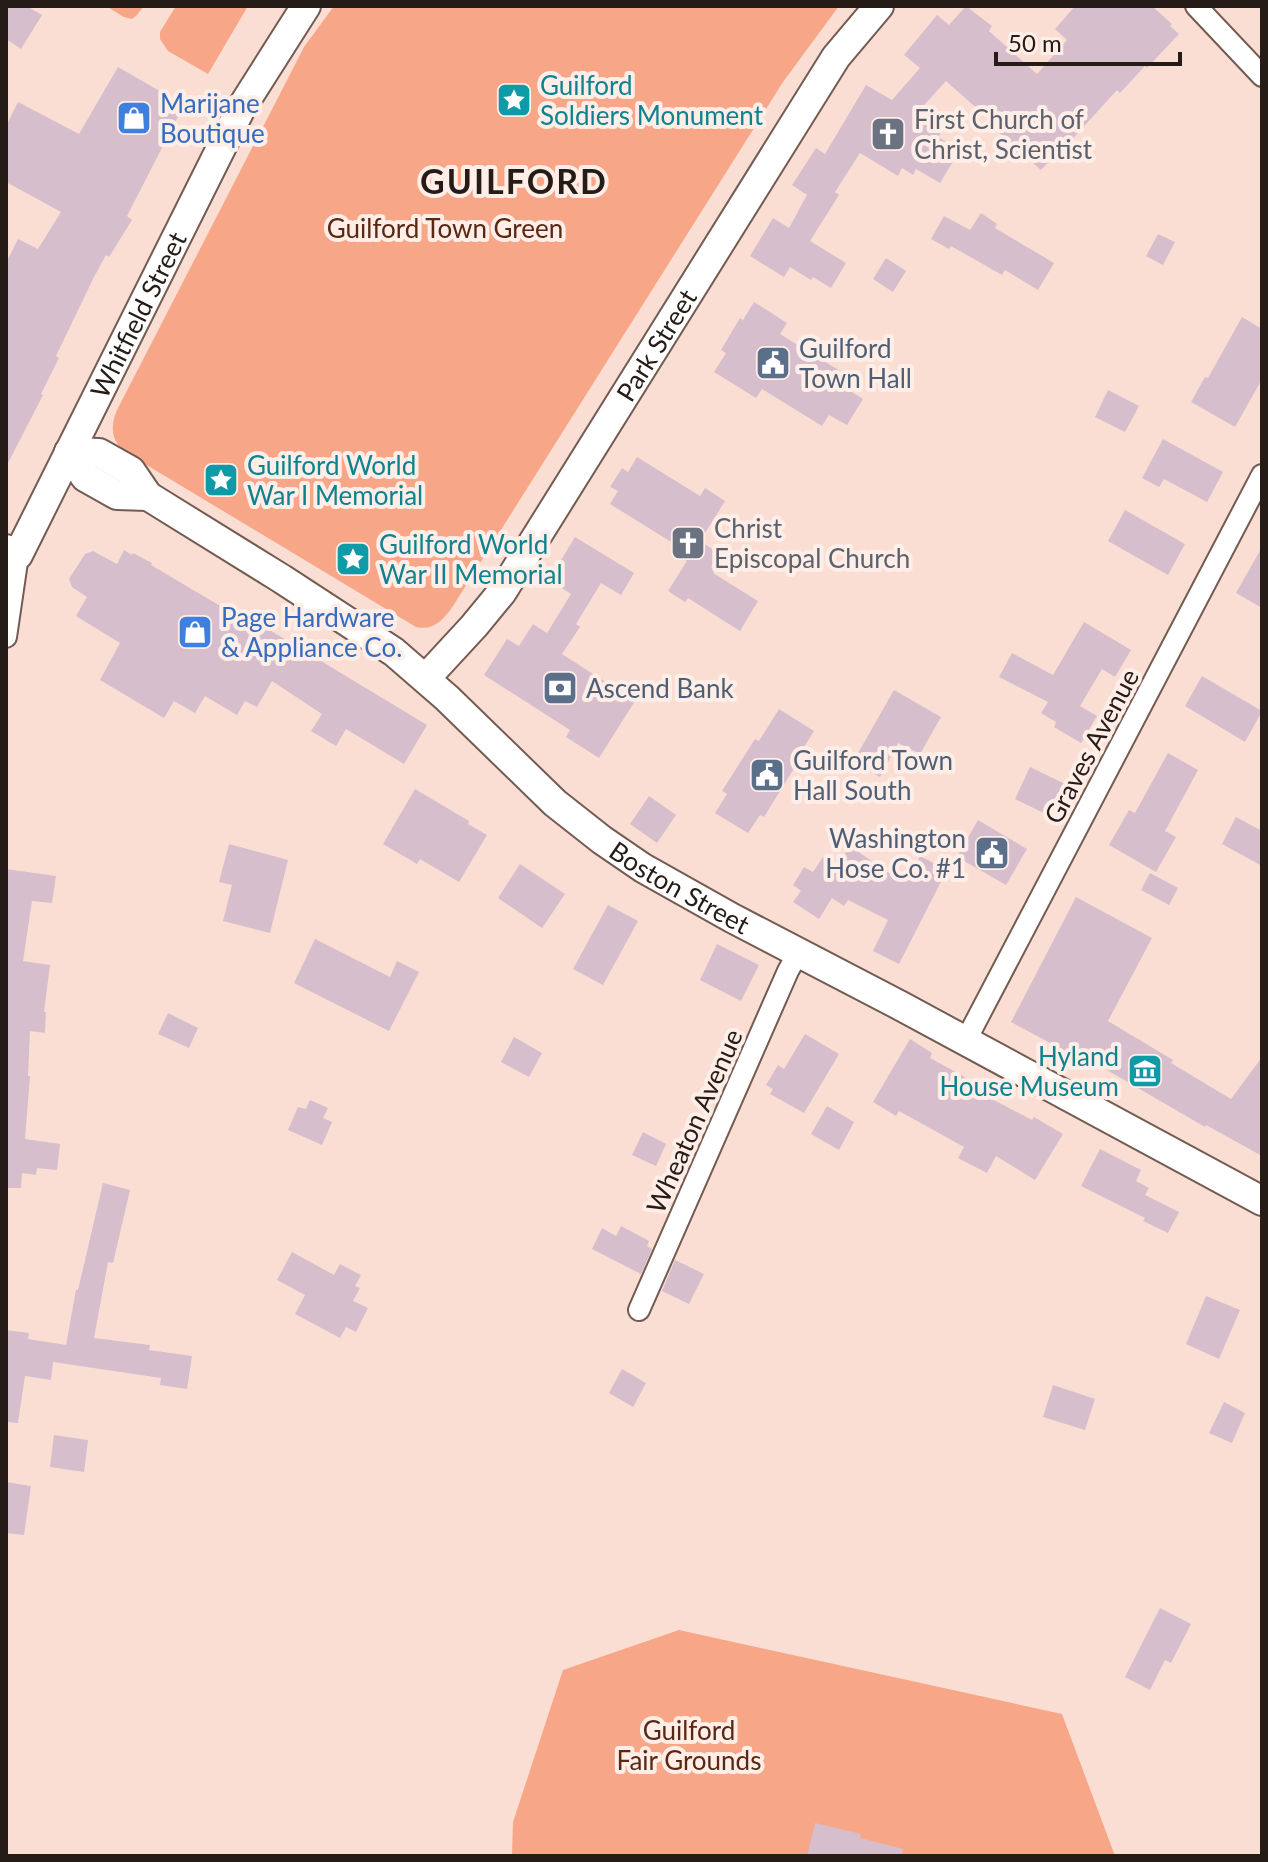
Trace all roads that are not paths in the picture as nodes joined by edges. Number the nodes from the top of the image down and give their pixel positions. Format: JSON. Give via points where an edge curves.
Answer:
{"nodes":[{"id":1,"x":306,"y":6,"type":"edge"},
{"id":2,"x":879,"y":6,"type":"edge"},
{"id":3,"x":1196,"y":6,"type":"edge"},
{"id":4,"x":1262,"y":76,"type":"edge"},
{"id":5,"x":69,"y":452,"type":"junction"},
{"id":6,"x":1262,"y":475,"type":"edge"},
{"id":7,"x":12,"y":552,"type":"edge"},
{"id":8,"x":6,"y":637,"type":"edge"},
{"id":9,"x":426,"y":678,"type":"junction"},
{"id":10,"x":798,"y":953,"type":"junction"},
{"id":11,"x":965,"y":1042,"type":"junction"},
{"id":12,"x":1262,"y":1201,"type":"edge"},
{"id":13,"x":639,"y":1310,"type":"dead end"}],
"edges":[{"from":1,"to":5,"type":"main road","name":"Whitfield Street","via":[[240,110]]},
{"from":2,"to":9,"type":"main road","name":"Park Street","via":[[836,57],[502,592]]},
{"from":3,"to":4,"type":"street"},
{"from":5,"to":7,"type":"main road","name":"Whitfield Street"},
{"from":5,"to":9,"type":"main road","name":"Boston Street","via":[[85,477],[117,495],[148,496],[326,606]]},
{"from":6,"to":11,"type":"street","name":"Graves Avenue"},
{"from":7,"to":8,"type":"street","name":"Whitfield Street"},
{"from":9,"to":10,"type":"main road","name":"Boston Street","via":[[555,803],[602,840]]},
{"from":10,"to":11,"type":"main road","name":"Boston Street"},
{"from":10,"to":13,"type":"street","name":"Wheaton Avenue"},
{"from":11,"to":12,"type":"main road","name":"Boston Street"}]}
